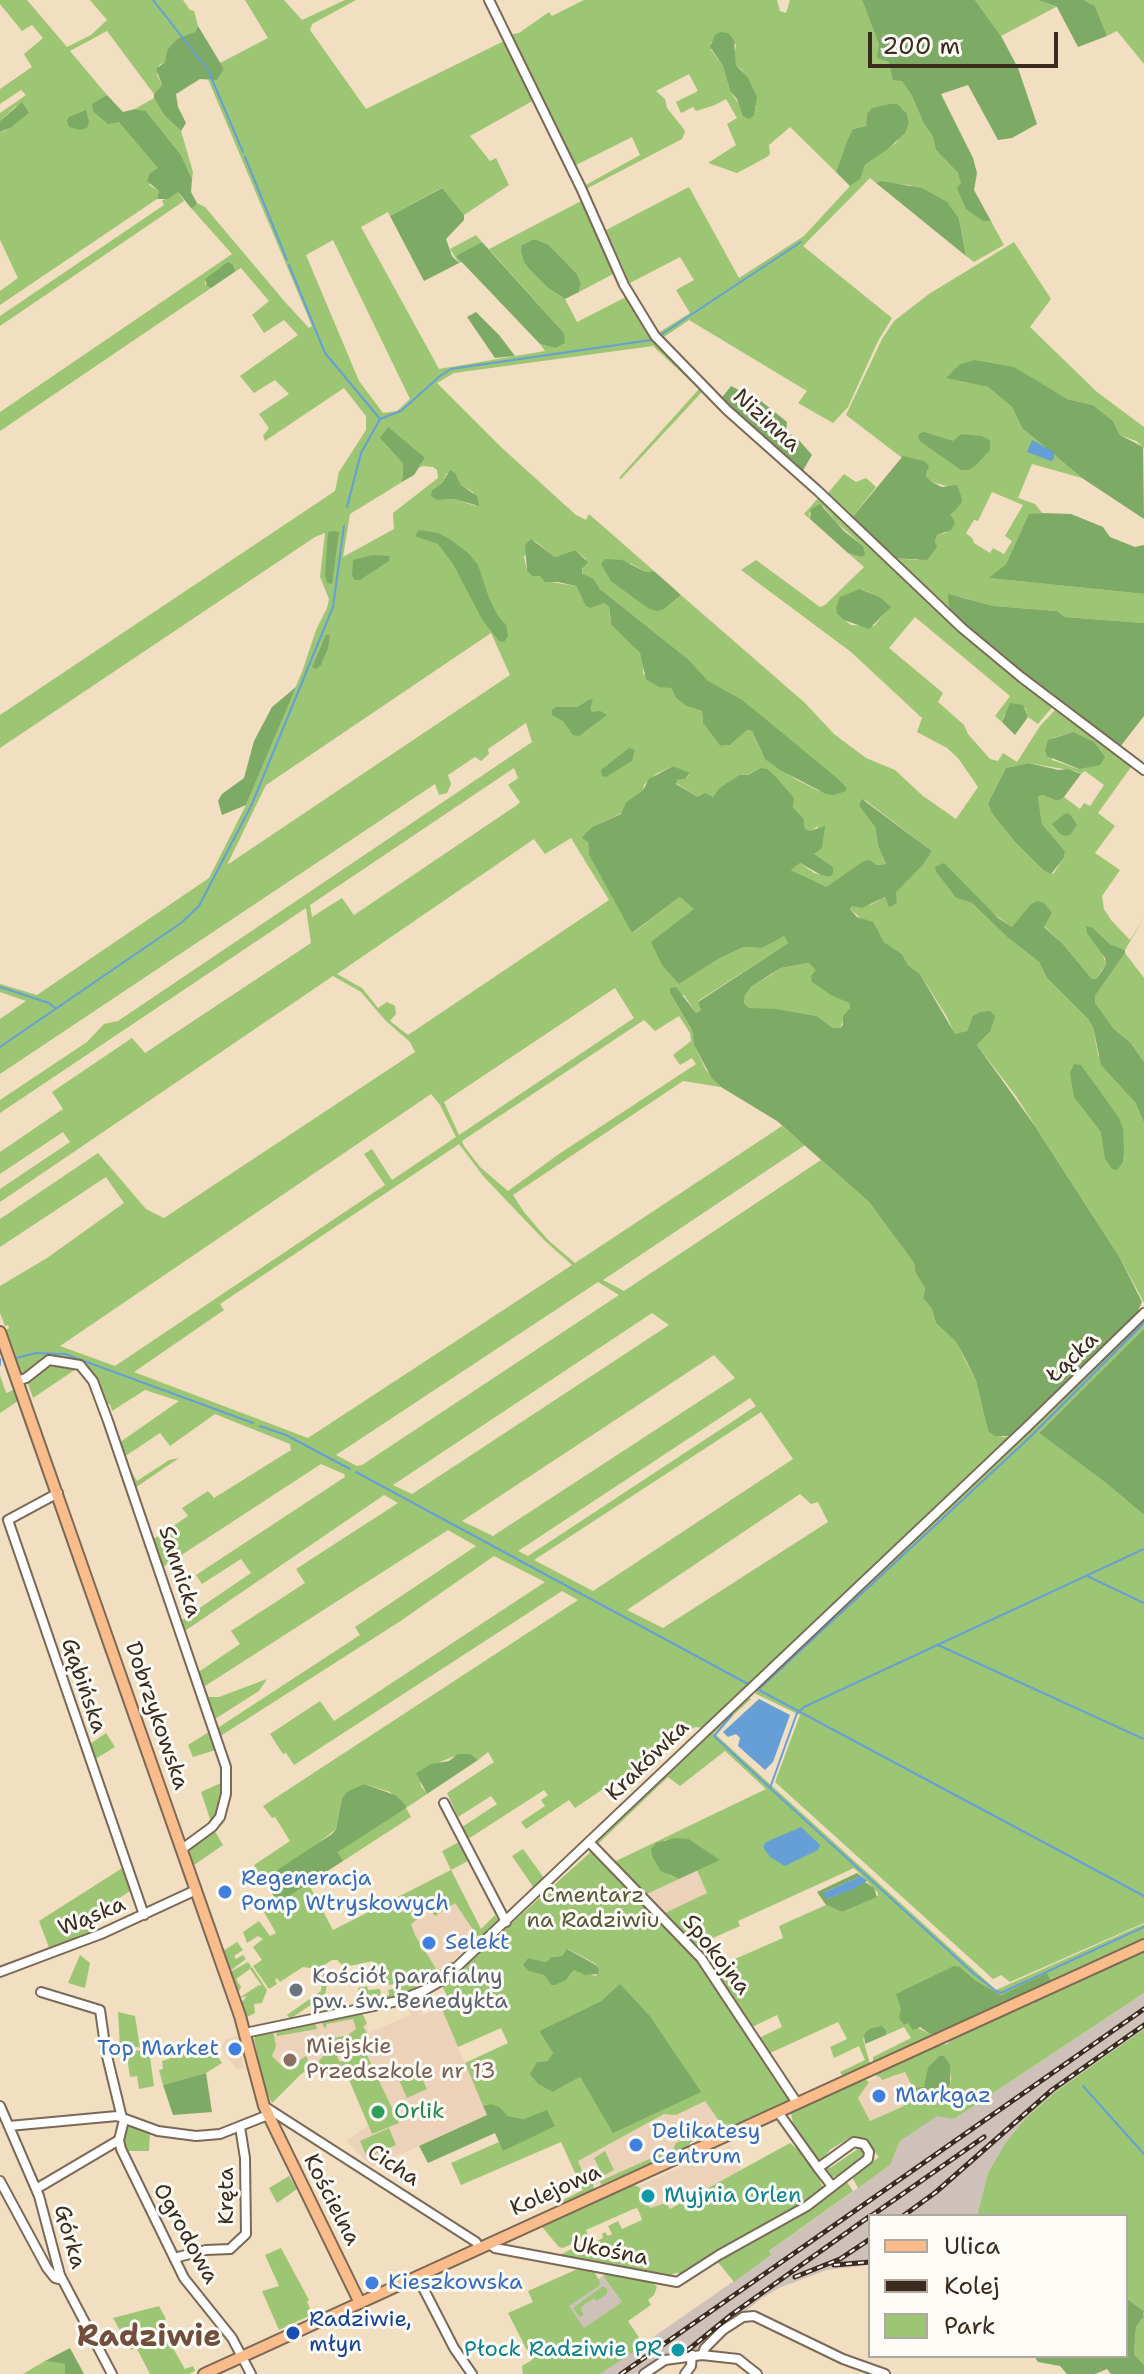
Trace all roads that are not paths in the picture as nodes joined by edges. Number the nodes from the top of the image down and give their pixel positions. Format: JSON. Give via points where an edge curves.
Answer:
{"nodes":[{"id":1,"x":489,"y":0,"type":"edge"},
{"id":2,"x":1144,"y":770,"type":"edge"},
{"id":3,"x":1144,"y":1313,"type":"edge"},
{"id":4,"x":0,"y":1332,"type":"edge"},
{"id":5,"x":17,"y":1381,"type":"junction"},
{"id":6,"x":1027,"y":1427,"type":"joint"},
{"id":7,"x":58,"y":1493,"type":"junction"},
{"id":8,"x":444,"y":1803,"type":"dead end"},
{"id":9,"x":589,"y":1842,"type":"junction"},
{"id":10,"x":182,"y":1849,"type":"junction"},
{"id":11,"x":196,"y":1890,"type":"junction"},
{"id":12,"x":144,"y":1915,"type":"junction"},
{"id":13,"x":506,"y":1922,"type":"junction"},
{"id":14,"x":1144,"y":1945,"type":"edge"},
{"id":15,"x":0,"y":1972,"type":"edge"},
{"id":16,"x":41,"y":1992,"type":"dead end"},
{"id":17,"x":245,"y":2033,"type":"junction"},
{"id":18,"x":797,"y":2103,"type":"junction"},
{"id":19,"x":0,"y":2106,"type":"edge"},
{"id":20,"x":778,"y":2112,"type":"junction"},
{"id":21,"x":268,"y":2116,"type":"junction"},
{"id":22,"x":283,"y":2117,"type":"junction"},
{"id":23,"x":123,"y":2119,"type":"junction"},
{"id":24,"x":9,"y":2126,"type":"junction"},
{"id":25,"x":240,"y":2127,"type":"junction"},
{"id":26,"x":119,"y":2140,"type":"junction"},
{"id":27,"x":818,"y":2168,"type":"junction"},
{"id":28,"x":0,"y":2181,"type":"edge"},
{"id":29,"x":832,"y":2186,"type":"junction"},
{"id":30,"x":36,"y":2189,"type":"junction"},
{"id":31,"x":484,"y":2246,"type":"junction"},
{"id":32,"x":174,"y":2258,"type":"junction"},
{"id":33,"x":417,"y":2276,"type":"junction"},
{"id":34,"x":62,"y":2280,"type":"junction"},
{"id":35,"x":360,"y":2303,"type":"junction"},
{"id":36,"x":697,"y":2355,"type":"junction"},
{"id":37,"x":241,"y":2357,"type":"junction"},
{"id":38,"x":112,"y":2374,"type":"edge"},
{"id":39,"x":204,"y":2374,"type":"edge"},
{"id":40,"x":251,"y":2374,"type":"edge"},
{"id":41,"x":472,"y":2374,"type":"edge"},
{"id":42,"x":644,"y":2374,"type":"edge"},
{"id":43,"x":685,"y":2374,"type":"edge"},
{"id":44,"x":757,"y":2374,"type":"edge"},
{"id":45,"x":885,"y":2374,"type":"edge"}],
"edges":[{"from":1,"to":2,"type":"street","name":"Nizinna","via":[[624,285],[655,336],[962,628]]},
{"from":3,"to":6,"type":"street","name":"Łącka"},
{"from":4,"to":5,"type":"main road","name":"Dobrzykowska"},
{"from":5,"to":7,"type":"main road","name":"Dobrzykowska"},
{"from":5,"to":10,"type":"street","name":"Sannicka","via":[[49,1360],[80,1365],[93,1381],[108,1421],[226,1767],[220,1817]]},
{"from":6,"to":9,"type":"street","name":"Krakówka"},
{"from":7,"to":10,"type":"main road","name":"Dobrzykowska"},
{"from":7,"to":12,"type":"street","name":"Gąbińska","via":[[8,1520]]},
{"from":8,"to":13,"type":"street"},
{"from":9,"to":13,"type":"street","name":"Krakówka"},
{"from":9,"to":18,"type":"street","name":"Spokojna","via":[[696,1952]]},
{"from":10,"to":11,"type":"main road","name":"Dobrzykowska"},
{"from":11,"to":12,"type":"street","name":"Wąska"},
{"from":11,"to":17,"type":"main road","name":"Dobrzykowska"},
{"from":12,"to":15,"type":"street","name":"Wąska"},
{"from":13,"to":17,"type":"street","name":"Krakówka","via":[[454,1971],[420,1992],[391,2003]]},
{"from":14,"to":18,"type":"main road","name":"Kolejowa"},
{"from":16,"to":23,"type":"street","via":[[100,2010]]},
{"from":17,"to":21,"type":"main road","name":"Dobrzykowska"},
{"from":18,"to":20,"type":"main road","name":"Kolejowa"},
{"from":19,"to":24,"type":"street","name":"Górka"},
{"from":20,"to":27,"type":"street"},
{"from":20,"to":31,"type":"main road","name":"Kolejowa"},
{"from":21,"to":22,"type":"street"},
{"from":21,"to":22,"type":"street","name":"Cicha"},
{"from":21,"to":25,"type":"street"},
{"from":21,"to":35,"type":"main road","name":"Kościelna"},
{"from":22,"to":31,"type":"street","name":"Cicha"},
{"from":23,"to":24,"type":"street"},
{"from":23,"to":25,"type":"street","via":[[182,2136]]},
{"from":23,"to":26,"type":"street"},
{"from":24,"to":30,"type":"street","name":"Górka"},
{"from":25,"to":32,"type":"street","name":"Kręta","via":[[246,2236],[230,2249]]},
{"from":26,"to":30,"type":"street"},
{"from":26,"to":32,"type":"street","name":"Ogrodowa"},
{"from":27,"to":29,"type":"street"},
{"from":27,"to":29,"type":"street","name":"Ukośna","via":[[851,2143],[864,2144],[868,2159]]},
{"from":28,"to":34,"type":"street","via":[[47,2268]]},
{"from":29,"to":31,"type":"street","name":"Ukośna","via":[[677,2282]]},
{"from":30,"to":34,"type":"street","name":"Górka"},
{"from":31,"to":33,"type":"main road","name":"Kolejowa"},
{"from":32,"to":37,"type":"street","name":"Ogrodowa"},
{"from":33,"to":35,"type":"main road","name":"Kolejowa"},
{"from":33,"to":41,"type":"street"},
{"from":34,"to":38,"type":"street","name":"Górka"},
{"from":35,"to":37,"type":"main road","name":"Kolejowa"},
{"from":36,"to":42,"type":"street","via":[[662,2361]]},
{"from":36,"to":43,"type":"street"},
{"from":36,"to":44,"type":"street","via":[[738,2359]]},
{"from":36,"to":45,"type":"street","via":[[723,2330],[754,2316]]},
{"from":37,"to":39,"type":"main road","name":"Kolejowa"},
{"from":37,"to":40,"type":"street","name":"Ogrodowa"}]}
